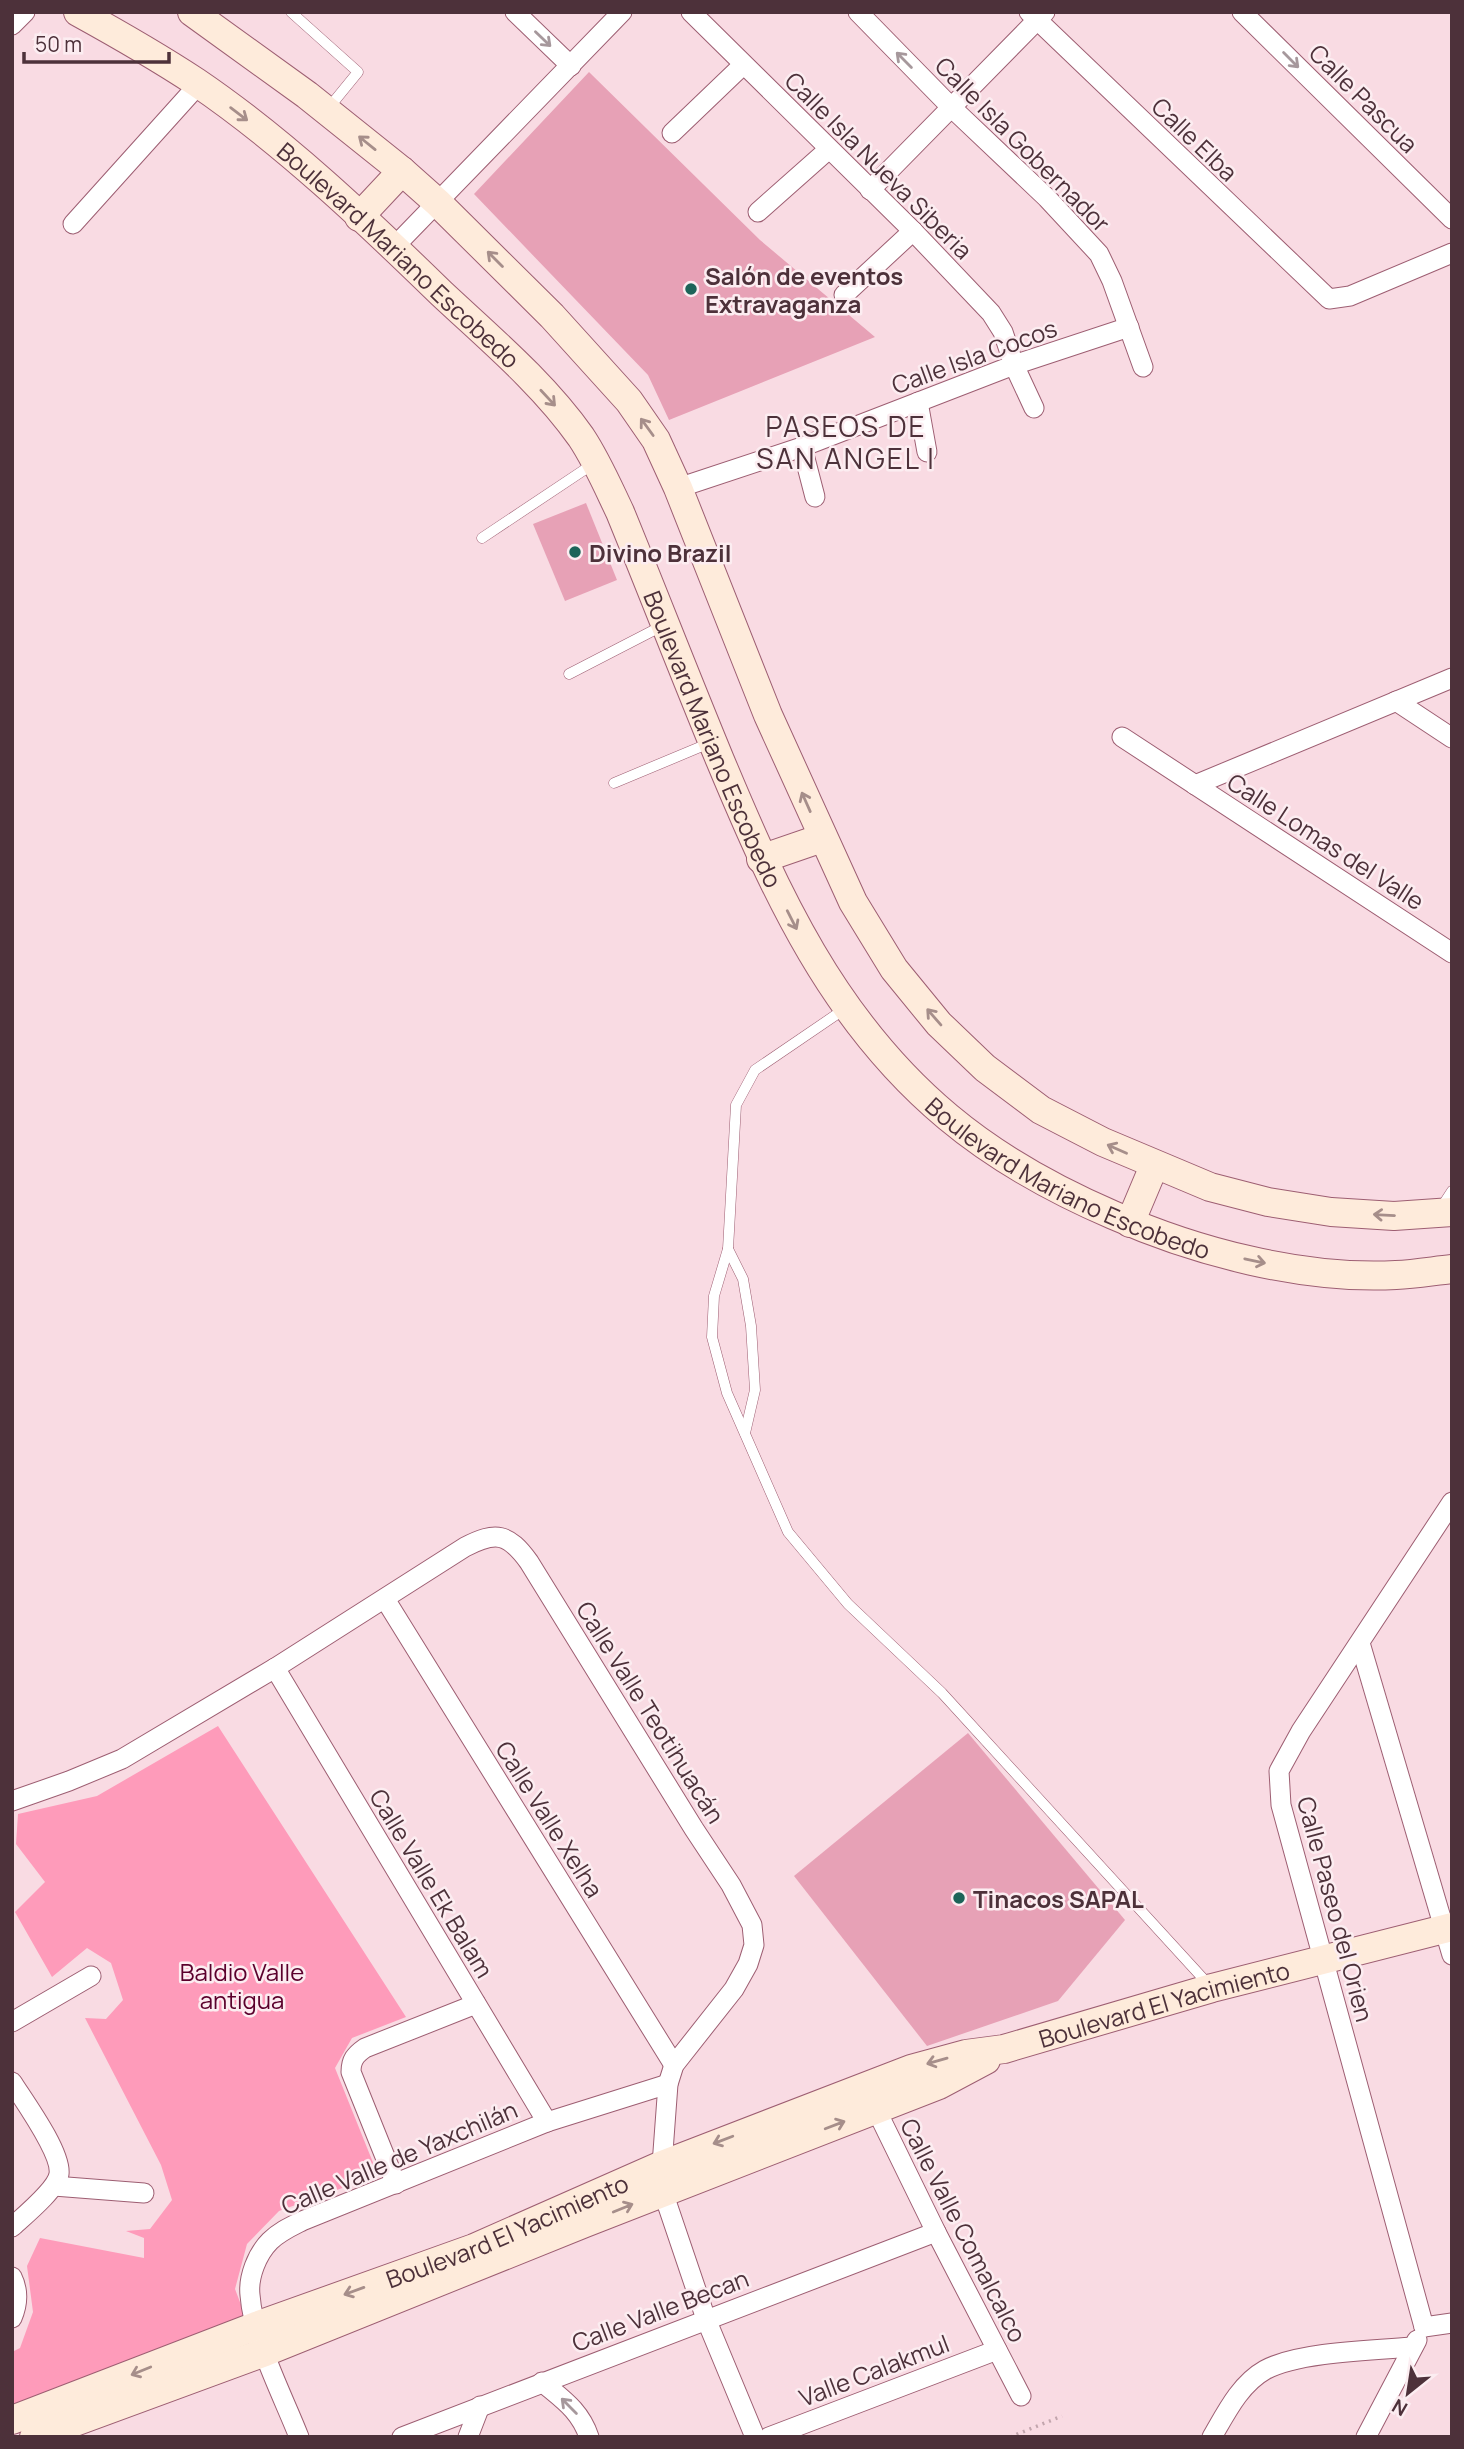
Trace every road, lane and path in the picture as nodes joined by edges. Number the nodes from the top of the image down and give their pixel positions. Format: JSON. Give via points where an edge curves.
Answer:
{"nodes":[{"id":1,"x":25,"y":12,"type":"edge"},
{"id":2,"x":78,"y":12,"type":"edge"},
{"id":3,"x":192,"y":12,"type":"edge"},
{"id":4,"x":291,"y":12,"type":"edge"},
{"id":5,"x":515,"y":12,"type":"edge"},
{"id":6,"x":622,"y":12,"type":"edge"},
{"id":7,"x":691,"y":12,"type":"edge"},
{"id":8,"x":858,"y":12,"type":"edge"},
{"id":9,"x":1242,"y":12,"type":"edge"},
{"id":10,"x":1037,"y":15,"type":"edge"},
{"id":11,"x":12,"y":25,"type":"edge"},
{"id":12,"x":743,"y":65,"type":"junction"},
{"id":13,"x":571,"y":66,"type":"junction"},
{"id":14,"x":199,"y":84,"type":"junction"},
{"id":15,"x":951,"y":107,"type":"junction"},
{"id":16,"x":327,"y":110,"type":"junction"},
{"id":17,"x":673,"y":133,"type":"dead end"},
{"id":18,"x":829,"y":149,"type":"junction"},
{"id":19,"x":402,"y":172,"type":"junction"},
{"id":20,"x":870,"y":190,"type":"junction"},
{"id":21,"x":438,"y":203,"type":"junction"},
{"id":22,"x":758,"y":212,"type":"dead end"},
{"id":23,"x":359,"y":216,"type":"junction"},
{"id":24,"x":1452,"y":219,"type":"edge"},
{"id":25,"x":73,"y":223,"type":"dead end"},
{"id":26,"x":913,"y":231,"type":"junction"},
{"id":27,"x":394,"y":247,"type":"junction"},
{"id":28,"x":1452,"y":253,"type":"edge"},
{"id":29,"x":844,"y":295,"type":"dead end"},
{"id":30,"x":1129,"y":327,"type":"junction"},
{"id":31,"x":1014,"y":365,"type":"junction"},
{"id":32,"x":1143,"y":368,"type":"dead end"},
{"id":33,"x":918,"y":402,"type":"junction"},
{"id":34,"x":1034,"y":408,"type":"dead end"},
{"id":35,"x":802,"y":447,"type":"junction"},
{"id":36,"x":927,"y":452,"type":"dead end"},
{"id":37,"x":596,"y":462,"type":"junction"},
{"id":38,"x":678,"y":488,"type":"junction"},
{"id":39,"x":815,"y":497,"type":"dead end"},
{"id":40,"x":481,"y":538,"type":"dead end"},
{"id":41,"x":665,"y":624,"type":"junction"},
{"id":42,"x":569,"y":674,"type":"dead end"},
{"id":43,"x":1452,"y":678,"type":"edge"},
{"id":44,"x":1396,"y":701,"type":"junction"},
{"id":45,"x":1122,"y":737,"type":"dead end"},
{"id":46,"x":1452,"y":738,"type":"edge"},
{"id":47,"x":712,"y":742,"type":"junction"},
{"id":48,"x":614,"y":783,"type":"dead end"},
{"id":49,"x":1195,"y":785,"type":"junction"},
{"id":50,"x":822,"y":838,"type":"junction"},
{"id":51,"x":761,"y":859,"type":"junction"},
{"id":52,"x":1452,"y":953,"type":"edge"},
{"id":53,"x":846,"y":1008,"type":"junction"},
{"id":54,"x":1154,"y":1166,"type":"junction"},
{"id":55,"x":1447,"y":1205,"type":"edge"},
{"id":56,"x":1130,"y":1223,"type":"junction"},
{"id":57,"x":728,"y":1249,"type":"junction"},
{"id":58,"x":1452,"y":1269,"type":"edge"},
{"id":59,"x":745,"y":1433,"type":"junction"},
{"id":60,"x":1452,"y":1502,"type":"edge"},
{"id":61,"x":385,"y":1599,"type":"junction"},
{"id":62,"x":1360,"y":1643,"type":"junction"},
{"id":63,"x":275,"y":1668,"type":"junction"},
{"id":64,"x":12,"y":1801,"type":"edge"},
{"id":65,"x":1450,"y":1936,"type":"edge"},
{"id":66,"x":1324,"y":1959,"type":"junction"},
{"id":67,"x":91,"y":1976,"type":"dead end"},
{"id":68,"x":1212,"y":1988,"type":"junction"},
{"id":69,"x":476,"y":2004,"type":"junction"},
{"id":70,"x":12,"y":2022,"type":"edge"},
{"id":71,"x":671,"y":2074,"type":"junction"},
{"id":72,"x":12,"y":2082,"type":"edge"},
{"id":73,"x":871,"y":2097,"type":"junction"},
{"id":74,"x":547,"y":2122,"type":"junction"},
{"id":75,"x":662,"y":2178,"type":"junction"},
{"id":76,"x":396,"y":2184,"type":"junction"},
{"id":77,"x":54,"y":2186,"type":"junction"},
{"id":78,"x":145,"y":2193,"type":"dead end"},
{"id":79,"x":12,"y":2227,"type":"edge"},
{"id":80,"x":936,"y":2232,"type":"junction"},
{"id":81,"x":12,"y":2277,"type":"edge"},
{"id":82,"x":12,"y":2318,"type":"edge"},
{"id":83,"x":706,"y":2319,"type":"junction"},
{"id":84,"x":1452,"y":2323,"type":"edge"},
{"id":85,"x":256,"y":2326,"type":"junction"},
{"id":86,"x":1424,"y":2327,"type":"junction"},
{"id":87,"x":1413,"y":2347,"type":"junction"},
{"id":88,"x":997,"y":2350,"type":"junction"},
{"id":89,"x":265,"y":2352,"type":"junction"},
{"id":90,"x":542,"y":2382,"type":"junction"},
{"id":91,"x":1021,"y":2396,"type":"dead end"},
{"id":92,"x":480,"y":2406,"type":"junction"},
{"id":93,"x":1062,"y":2416,"type":"dead end"},
{"id":94,"x":12,"y":2420,"type":"edge"},
{"id":95,"x":34,"y":2437,"type":"edge"},
{"id":96,"x":299,"y":2437,"type":"edge"},
{"id":97,"x":402,"y":2437,"type":"edge"},
{"id":98,"x":468,"y":2437,"type":"edge"},
{"id":99,"x":589,"y":2437,"type":"edge"},
{"id":100,"x":755,"y":2437,"type":"edge"},
{"id":101,"x":769,"y":2437,"type":"edge"},
{"id":102,"x":1010,"y":2437,"type":"edge"},
{"id":103,"x":1212,"y":2437,"type":"edge"},
{"id":104,"x":1366,"y":2437,"type":"edge"}],
"edges":[{"from":1,"to":11,"type":"street"},
{"from":2,"to":14,"type":"street","name":"Boulevard Mariano Escobedo"},
{"from":3,"to":16,"type":"street","name":"Boulevard Mariano Escobedo"},
{"from":4,"to":16,"type":"lane","via":[[358,72]]},
{"from":5,"to":13,"type":"street","one_way":true},
{"from":6,"to":13,"type":"street"},
{"from":7,"to":12,"type":"street","name":"Calle Isla Nueva Siberia"},
{"from":15,"to":8,"type":"street","name":"Calle Isla Gobernador","one_way":true},
{"from":9,"to":24,"type":"street","name":"Calle Pascua","one_way":true},
{"from":10,"to":15,"type":"street"},
{"from":10,"to":28,"type":"street","name":"Calle Elba","via":[[1329,299],[1350,296]]},
{"from":12,"to":17,"type":"street"},
{"from":12,"to":18,"type":"street","name":"Calle Isla Nueva Siberia"},
{"from":13,"to":21,"type":"street"},
{"from":14,"to":23,"type":"street","name":"Boulevard Mariano Escobedo","one_way":true,"via":[[270,138]]},
{"from":14,"to":25,"type":"street"},
{"from":15,"to":20,"type":"street"},
{"from":15,"to":30,"type":"street","name":"Calle Isla Gobernador","via":[[1099,254]]},
{"from":19,"to":16,"type":"street","name":"Boulevard Mariano Escobedo","one_way":true},
{"from":18,"to":20,"type":"street","name":"Calle Isla Nueva Siberia"},
{"from":18,"to":22,"type":"street"},
{"from":19,"to":21,"type":"street","name":"Boulevard Mariano Escobedo"},
{"from":19,"to":23,"type":"street"},
{"from":20,"to":26,"type":"street","name":"Calle Isla Nueva Siberia"},
{"from":21,"to":27,"type":"street"},
{"from":38,"to":21,"type":"street","name":"Boulevard Mariano Escobedo","one_way":true,"via":[[656,440],[620,391]]},
{"from":23,"to":27,"type":"street","name":"Boulevard Mariano Escobedo"},
{"from":26,"to":29,"type":"street"},
{"from":26,"to":31,"type":"street","name":"Calle Isla Nueva Siberia","via":[[991,313]]},
{"from":27,"to":37,"type":"street","name":"Boulevard Mariano Escobedo","one_way":true,"via":[[551,400]]},
{"from":30,"to":31,"type":"street","name":"Calle Isla Cocos"},
{"from":30,"to":32,"type":"street","name":"Calle Isla Gobernador"},
{"from":31,"to":33,"type":"street","name":"Calle Isla Cocos"},
{"from":31,"to":34,"type":"street","name":"Calle Isla Nueva Siberia"},
{"from":33,"to":35,"type":"street","name":"Calle Isla Cocos"},
{"from":33,"to":36,"type":"street"},
{"from":35,"to":38,"type":"street","name":"Calle Isla Cocos"},
{"from":35,"to":39,"type":"street"},
{"from":37,"to":40,"type":"lane"},
{"from":37,"to":41,"type":"street","name":"Boulevard Mariano Escobedo"},
{"from":50,"to":38,"type":"street","name":"Boulevard Mariano Escobedo","one_way":true},
{"from":41,"to":42,"type":"lane"},
{"from":41,"to":47,"type":"street","name":"Boulevard Mariano Escobedo"},
{"from":43,"to":44,"type":"street","name":"Calle Lomas del Valle"},
{"from":44,"to":46,"type":"street"},
{"from":44,"to":49,"type":"street","name":"Calle Lomas del Valle"},
{"from":45,"to":49,"type":"street"},
{"from":47,"to":48,"type":"lane"},
{"from":47,"to":51,"type":"street","name":"Boulevard Mariano Escobedo"},
{"from":49,"to":52,"type":"street","name":"Calle Lomas del Valle"},
{"from":50,"to":51,"type":"street"},
{"from":54,"to":50,"type":"street","name":"Boulevard Mariano Escobedo","one_way":true,"via":[[1041,1110],[985,1068],[939,1024],[894,969],[853,902]]},
{"from":51,"to":53,"type":"street","name":"Boulevard Mariano Escobedo","one_way":true,"via":[[795,928]]},
{"from":53,"to":56,"type":"street","name":"Boulevard Mariano Escobedo","via":[[894,1065],[948,1117],[1008,1160],[1072,1197]]},
{"from":53,"to":57,"type":"lane","via":[[755,1070],[736,1105]]},
{"from":55,"to":54,"type":"street","name":"Boulevard Mariano Escobedo","one_way":true,"via":[[1381,1215],[1331,1212],[1210,1186]]},
{"from":54,"to":56,"type":"street"},
{"from":56,"to":58,"type":"street","name":"Boulevard Mariano Escobedo","one_way":true,"via":[[1258,1262],[1320,1271],[1395,1275]]},
{"from":57,"to":59,"type":"lane","via":[[743,1279],[751,1326],[755,1390]]},
{"from":57,"to":59,"type":"lane","via":[[713,1296],[712,1337],[727,1393]]},
{"from":59,"to":68,"type":"lane","via":[[788,1532],[848,1604],[942,1693]]},
{"from":60,"to":62,"type":"street","name":"Calle Paseo del Orien"},
{"from":61,"to":63,"type":"street","name":"Calle Valle Teotihuacán"},
{"from":61,"to":71,"type":"street","name":"Calle Valle Xelha"},
{"from":61,"to":71,"type":"street","name":"Calle Valle Teotihuacán","via":[[480,1539],[502,1537],[513,1542],[732,1885],[752,1925],[754,1945],[748,1964]]},
{"from":62,"to":65,"type":"street"},
{"from":62,"to":66,"type":"street","name":"Calle Paseo del Orien","via":[[1279,1771],[1281,1805]]},
{"from":63,"to":64,"type":"street","name":"Calle Valle Teotihuacán","via":[[122,1759]]},
{"from":63,"to":69,"type":"street","name":"Calle Valle Ek Balam"},
{"from":65,"to":66,"type":"street","name":"Boulevard El Yacimiento"},
{"from":66,"to":68,"type":"street","name":"Boulevard El Yacimiento"},
{"from":66,"to":86,"type":"street","name":"Calle Paseo del Orien"},
{"from":67,"to":70,"type":"street"},
{"from":68,"to":73,"type":"street","name":"Boulevard El Yacimiento","via":[[1003,2049],[942,2059]]},
{"from":69,"to":74,"type":"street","name":"Calle Valle Ek Balam"},
{"from":69,"to":76,"type":"street","via":[[365,2048],[351,2063]]},
{"from":71,"to":74,"type":"street","name":"Calle Valle de Yaxchilán"},
{"from":71,"to":75,"type":"street"},
{"from":72,"to":77,"type":"street","via":[[56,2158],[59,2173]]},
{"from":73,"to":75,"type":"street","name":"Boulevard El Yacimiento"},
{"from":73,"to":80,"type":"street","name":"Calle Valle Comalcalco"},
{"from":74,"to":76,"type":"street","name":"Calle Valle de Yaxchilán"},
{"from":75,"to":83,"type":"street"},
{"from":75,"to":85,"type":"street","name":"Boulevard El Yacimiento","one_way":true},
{"from":89,"to":75,"type":"street","name":"Boulevard El Yacimiento","one_way":true},
{"from":76,"to":85,"type":"street","name":"Calle Valle de Yaxchilán","via":[[302,2221],[268,2243],[251,2279]]},
{"from":77,"to":78,"type":"street"},
{"from":77,"to":79,"type":"street"},
{"from":80,"to":83,"type":"street","name":"Calle Valle Becan"},
{"from":80,"to":88,"type":"street","name":"Calle Valle Comalcalco"},
{"from":81,"to":82,"type":"street","via":[[18,2294]]},
{"from":83,"to":90,"type":"street","name":"Calle Valle Becan"},
{"from":83,"to":100,"type":"street"},
{"from":84,"to":86,"type":"street"},
{"from":85,"to":89,"type":"street","name":"Calle Valle de Yaxchilán"},
{"from":85,"to":94,"type":"street","name":"Boulevard El Yacimiento","one_way":true},
{"from":86,"to":87,"type":"street"},
{"from":87,"to":103,"type":"street","via":[[1325,2356],[1264,2371],[1242,2390]]},
{"from":87,"to":104,"type":"street"},
{"from":88,"to":91,"type":"street","name":"Calle Valle Comalcalco"},
{"from":88,"to":101,"type":"street","name":"Valle Calakmul"},
{"from":89,"to":95,"type":"street","name":"Boulevard El Yacimiento"},
{"from":89,"to":96,"type":"street","name":"Calle Valle de Yaxchilán"},
{"from":90,"to":92,"type":"street","name":"Calle Valle Becan"},
{"from":99,"to":90,"type":"street","one_way":true,"via":[[584,2421]]},
{"from":92,"to":97,"type":"street","name":"Calle Valle Becan"},
{"from":92,"to":98,"type":"street"},
{"from":93,"to":102,"type":"path"}]}
